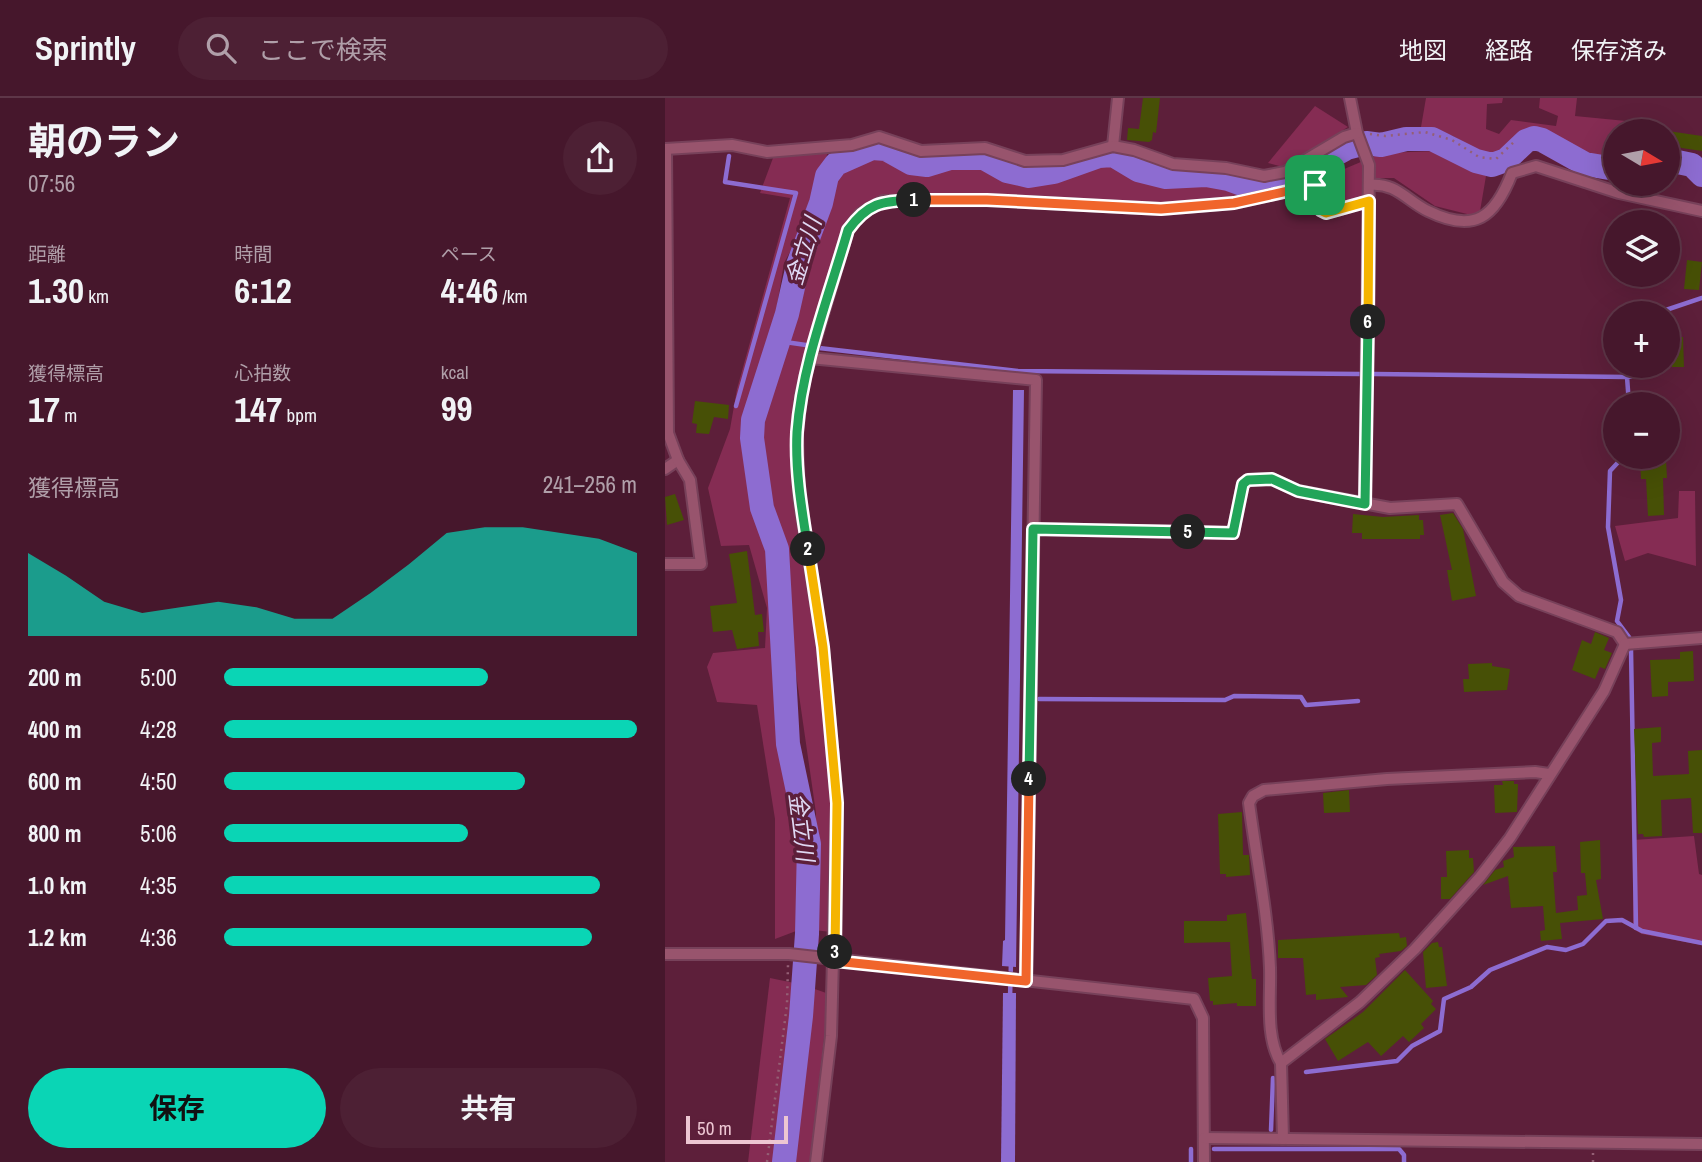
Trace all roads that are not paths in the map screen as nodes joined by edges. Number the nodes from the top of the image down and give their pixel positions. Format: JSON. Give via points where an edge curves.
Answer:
{"nodes":[{"id":1,"x":1118,"y":98,"type":"edge"},
{"id":2,"x":1350,"y":98,"type":"edge"},
{"id":3,"x":1357,"y":133,"type":"junction"},
{"id":4,"x":1113,"y":146,"type":"junction"},
{"id":5,"x":666,"y":150,"type":"edge"},
{"id":6,"x":1369,"y":185,"type":"junction"},
{"id":7,"x":1369,"y":201,"type":"junction"},
{"id":8,"x":1702,"y":211,"type":"edge"},
{"id":9,"x":810,"y":358,"type":"junction"},
{"id":10,"x":678,"y":460,"type":"junction"},
{"id":11,"x":665,"y":470,"type":"edge"},
{"id":12,"x":1365,"y":504,"type":"junction"},
{"id":13,"x":1033,"y":529,"type":"junction"},
{"id":14,"x":665,"y":564,"type":"edge"},
{"id":15,"x":1702,"y":638,"type":"edge"},
{"id":16,"x":1625,"y":644,"type":"junction"},
{"id":17,"x":1549,"y":774,"type":"junction"},
{"id":18,"x":665,"y":954,"type":"edge"},
{"id":19,"x":830,"y":960,"type":"junction"},
{"id":20,"x":1021,"y":981,"type":"junction"},
{"id":21,"x":1281,"y":1063,"type":"junction"},
{"id":22,"x":1204,"y":1138,"type":"junction"},
{"id":23,"x":1283,"y":1139,"type":"junction"},
{"id":24,"x":1702,"y":1144,"type":"edge"},
{"id":25,"x":816,"y":1162,"type":"edge"},
{"id":26,"x":1204,"y":1162,"type":"edge"}],
"edges":[{"from":1,"to":4,"type":"street"},
{"from":2,"to":3,"type":"street"},
{"from":3,"to":4,"type":"street","via":[[1285,172],[1265,176],[1173,164]]},
{"from":3,"to":6,"type":"street","via":[[1366,155]]},
{"from":4,"to":5,"type":"street","via":[[1063,160],[1024,161],[985,148],[921,151],[879,137],[852,145],[767,152],[732,145]]},
{"from":5,"to":10,"type":"street","via":[[668,433]]},
{"from":6,"to":7,"type":"street"},
{"from":6,"to":8,"type":"street","via":[[1392,186],[1429,212],[1467,222],[1486,217],[1503,196],[1512,173],[1536,166]]},
{"from":7,"to":9,"type":"street","via":[[1326,213],[1320,210],[1315,185],[1234,203],[1161,209],[987,200],[883,201],[860,214],[848,230]]},
{"from":7,"to":12,"type":"street"},
{"from":9,"to":13,"type":"street","via":[[1036,380]]},
{"from":9,"to":19,"type":"street","via":[[797,435],[799,497],[823,647],[837,803]]},
{"from":10,"to":11,"type":"street"},
{"from":10,"to":14,"type":"street","via":[[690,480],[701,564]]},
{"from":12,"to":13,"type":"street","via":[[1298,491],[1272,479],[1248,480],[1243,484],[1233,533]]},
{"from":12,"to":16,"type":"street","via":[[1390,508],[1457,504],[1503,582],[1519,596],[1617,632]]},
{"from":13,"to":20,"type":"street"},
{"from":15,"to":16,"type":"street"},
{"from":16,"to":17,"type":"street","via":[[1604,691]]},
{"from":17,"to":21,"type":"street","via":[[1510,838],[1415,949],[1360,1002]]},
{"from":17,"to":21,"type":"street","via":[[1387,779],[1264,790],[1253,796],[1249,803],[1270,968],[1269,998],[1275,1053]]},
{"from":18,"to":19,"type":"street","via":[[789,954]]},
{"from":19,"to":20,"type":"street"},
{"from":19,"to":25,"type":"street","via":[[831,1036]]},
{"from":20,"to":22,"type":"street","via":[[1194,999],[1203,1018]]},
{"from":21,"to":23,"type":"street"},
{"from":22,"to":23,"type":"street"},
{"from":22,"to":26,"type":"street"},
{"from":23,"to":24,"type":"street"}]}
